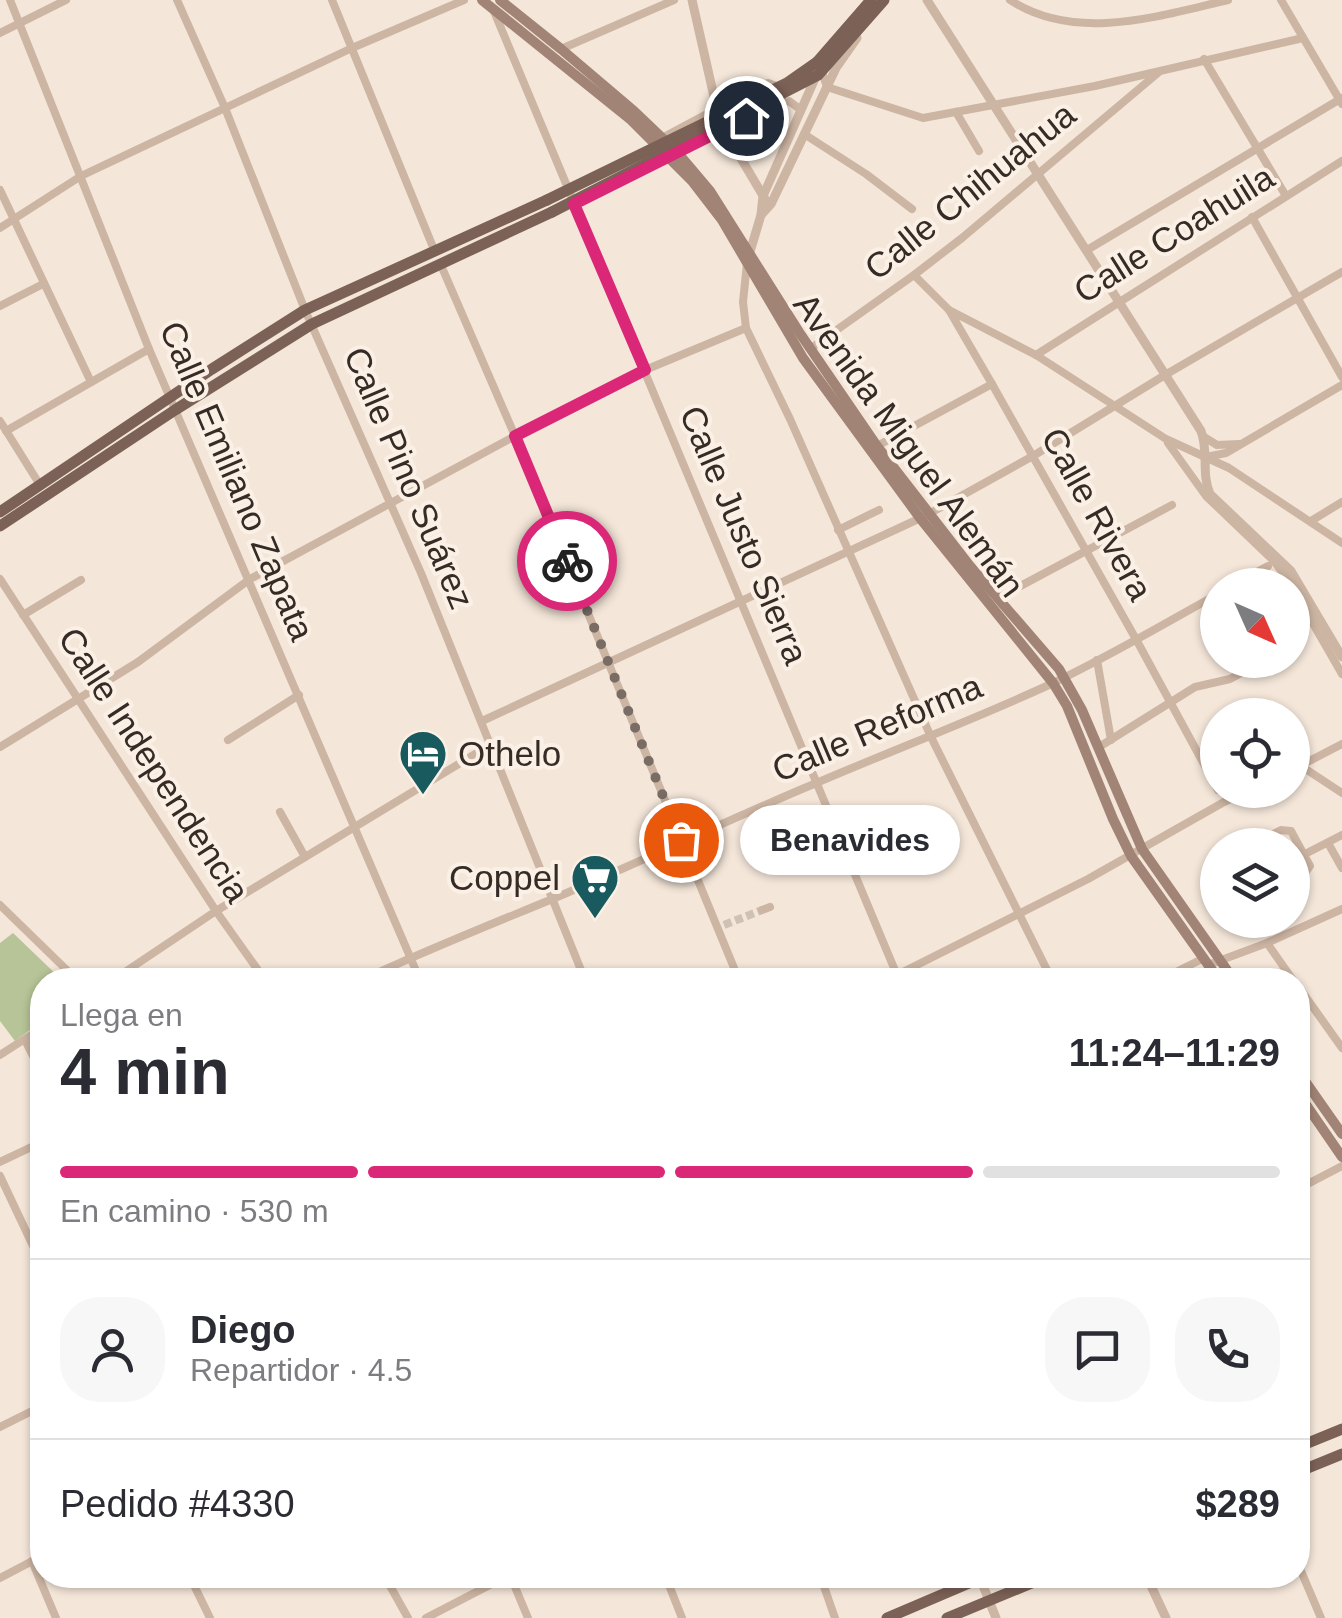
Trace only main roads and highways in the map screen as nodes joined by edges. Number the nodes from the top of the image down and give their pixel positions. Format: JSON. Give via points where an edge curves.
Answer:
{"nodes":[{"id":1,"x":482,"y":0,"type":"edge"},
{"id":2,"x":871,"y":0,"type":"edge"},
{"id":3,"x":887,"y":0,"type":"edge"},
{"id":4,"x":494,"y":3,"type":"edge"},
{"id":5,"x":520,"y":30,"type":"junction"},
{"id":6,"x":504,"y":38,"type":"road end"},
{"id":7,"x":658,"y":140,"type":"junction"},
{"id":8,"x":553,"y":204,"type":"junction"},
{"id":9,"x":442,"y":258,"type":"junction"},
{"id":10,"x":748,"y":258,"type":"junction"},
{"id":11,"x":0,"y":512,"type":"edge"},
{"id":12,"x":924,"y":516,"type":"junction"},
{"id":13,"x":0,"y":526,"type":"edge"},
{"id":14,"x":1137,"y":852,"type":"junction"},
{"id":15,"x":1211,"y":961,"type":"junction"},
{"id":16,"x":1214,"y":968,"type":"edge"},
{"id":17,"x":1219,"y":968,"type":"edge"},
{"id":18,"x":1310,"y":1088,"type":"edge"},
{"id":19,"x":1310,"y":1110,"type":"edge"},
{"id":20,"x":1342,"y":1134,"type":"edge"},
{"id":21,"x":1342,"y":1157,"type":"edge"},
{"id":22,"x":1342,"y":1428,"type":"edge"},
{"id":23,"x":1310,"y":1442,"type":"edge"},
{"id":24,"x":1342,"y":1454,"type":"edge"},
{"id":25,"x":1310,"y":1467,"type":"edge"},
{"id":26,"x":955,"y":1588,"type":"edge"},
{"id":27,"x":1018,"y":1588,"type":"edge"},
{"id":28,"x":887,"y":1618,"type":"edge"},
{"id":29,"x":947,"y":1618,"type":"edge"}],
"edges":[{"from":1,"to":4,"type":"main road","name":"Avenida Miguel Alemán"},
{"from":2,"to":8,"type":"main road","bridge":true,"via":[[822,58],[786,82]]},
{"from":3,"to":8,"type":"main road","bridge":true,"via":[[818,75]]},
{"from":4,"to":5,"type":"main road","name":"Avenida Miguel Alemán"},
{"from":4,"to":7,"type":"main road","name":"Avenida Miguel Alemán","via":[[561,48]]},
{"from":5,"to":6,"type":"main road"},
{"from":5,"to":7,"type":"main road","name":"Avenida Miguel Alemán"},
{"from":7,"to":10,"type":"main road","name":"Avenida Miguel Alemán"},
{"from":8,"to":9,"type":"main road"},
{"from":9,"to":11,"type":"main road","via":[[305,310]]},
{"from":9,"to":13,"type":"main road","via":[[312,324]]},
{"from":10,"to":12,"type":"main road","name":"Avenida Miguel Alemán"},
{"from":10,"to":12,"type":"main road","name":"Avenida Miguel Alemán","via":[[803,358]]},
{"from":12,"to":14,"type":"main road","name":"Avenida Miguel Alemán","via":[[1052,683],[1113,819]]},
{"from":12,"to":14,"type":"main road","name":"Avenida Miguel Alemán","via":[[1064,676]]},
{"from":14,"to":15,"type":"main road","name":"Avenida Miguel Alemán"},
{"from":15,"to":16,"type":"main road","name":"Avenida Miguel Alemán"},
{"from":15,"to":17,"type":"main road","name":"Avenida Miguel Alemán"},
{"from":18,"to":20,"type":"main road"},
{"from":19,"to":21,"type":"main road"},
{"from":22,"to":23,"type":"main road"},
{"from":24,"to":25,"type":"main road"},
{"from":26,"to":28,"type":"main road"},
{"from":27,"to":29,"type":"main road"}]}
